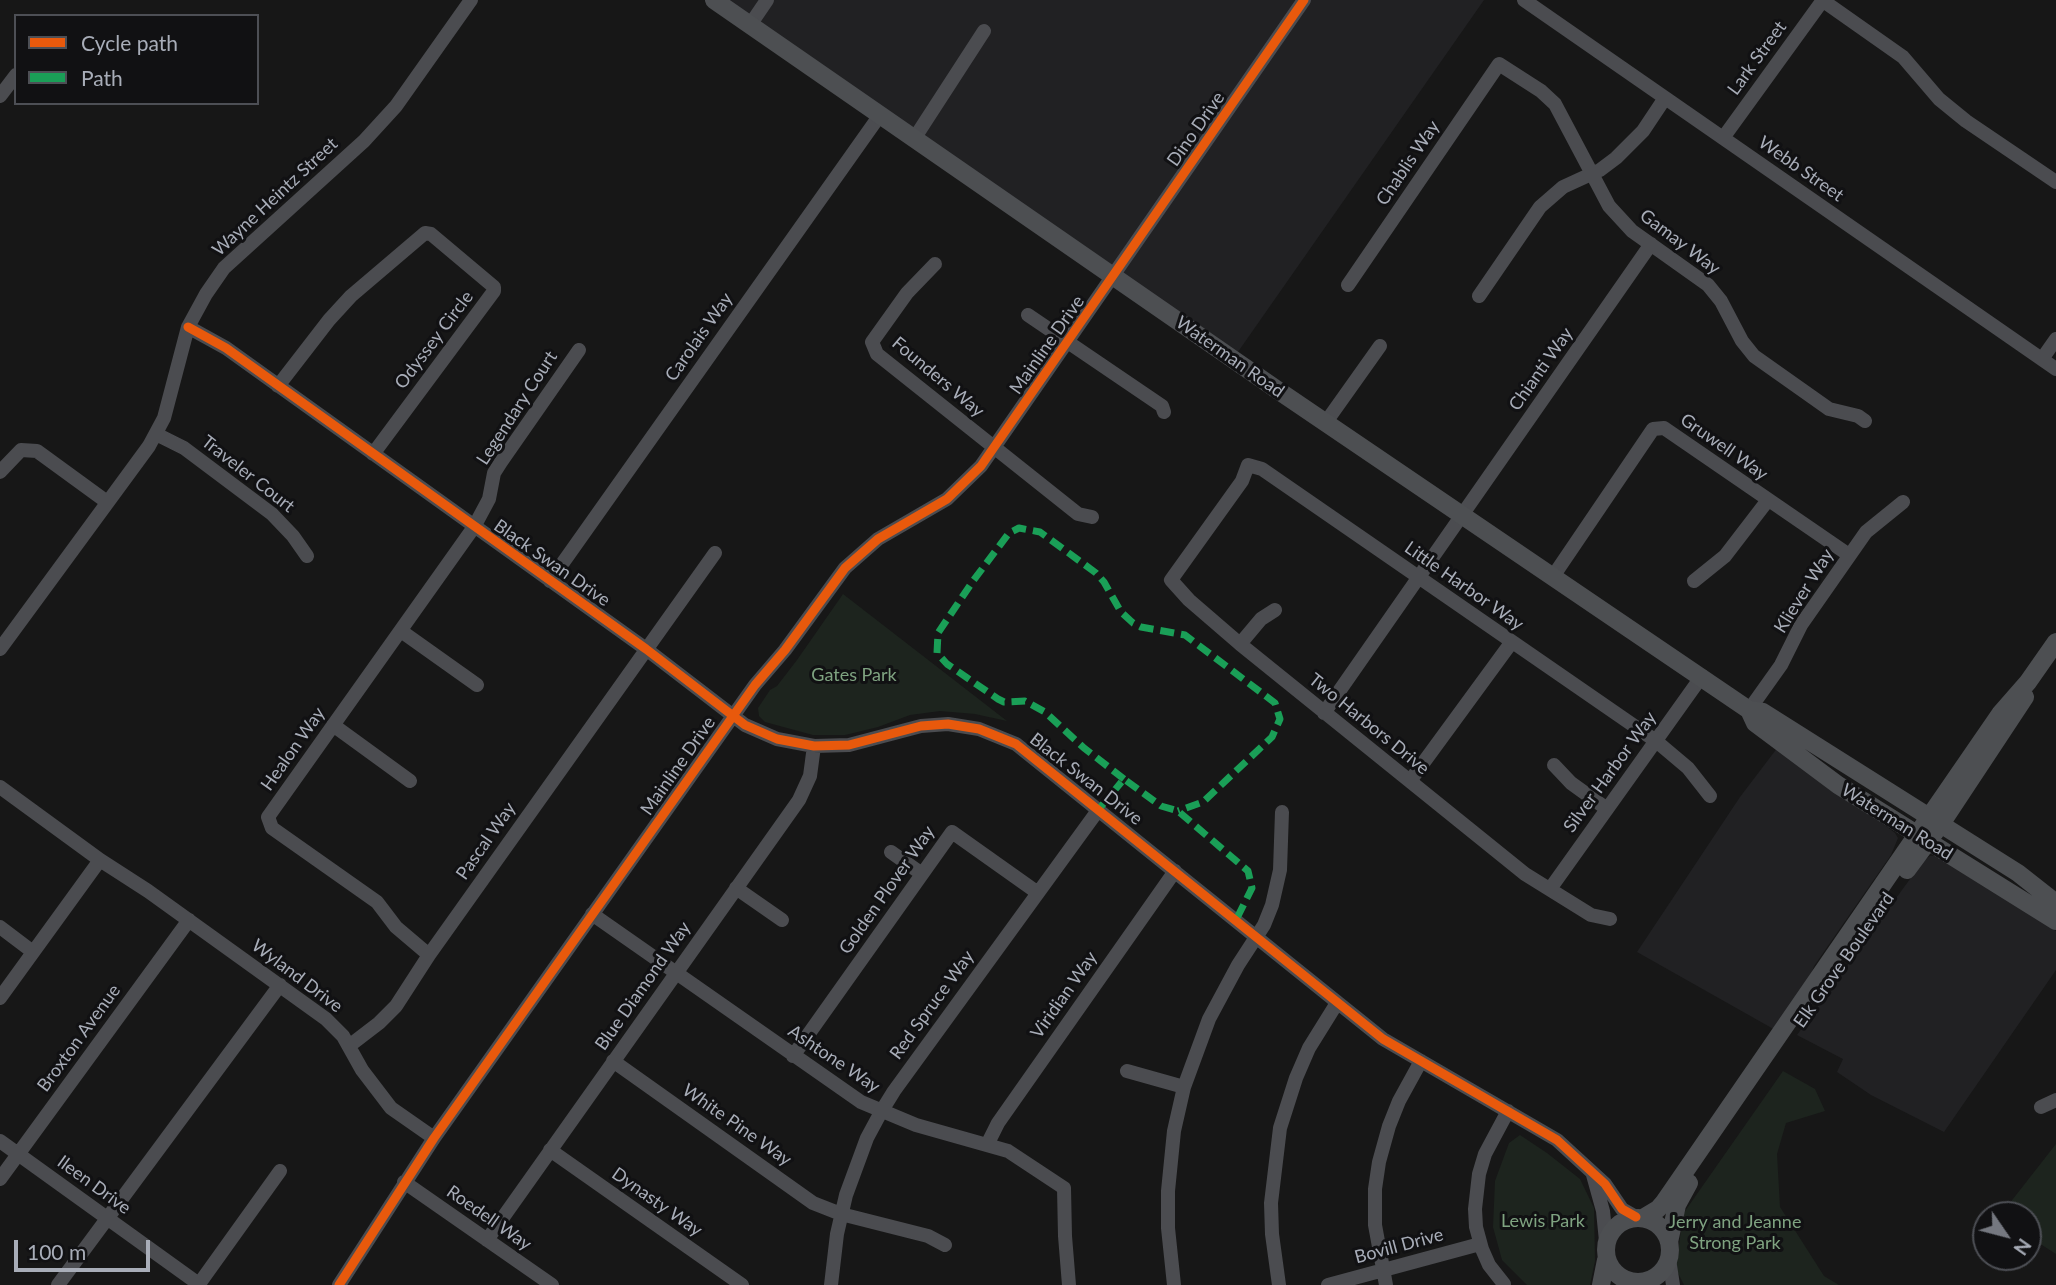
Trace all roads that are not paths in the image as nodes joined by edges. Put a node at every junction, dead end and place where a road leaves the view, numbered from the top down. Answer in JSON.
{"nodes":[{"id":1,"x":471,"y":0,"type":"edge"},
{"id":2,"x":714,"y":0,"type":"edge"},
{"id":3,"x":767,"y":0,"type":"edge"},
{"id":4,"x":1304,"y":0,"type":"edge"},
{"id":5,"x":1524,"y":0,"type":"edge"},
{"id":6,"x":1823,"y":0,"type":"edge"},
{"id":7,"x":750,"y":24,"type":"junction"},
{"id":8,"x":984,"y":31,"type":"dead end"},
{"id":9,"x":1499,"y":64,"type":"joint"},
{"id":10,"x":14,"y":78,"type":"edge"},
{"id":11,"x":0,"y":96,"type":"edge"},
{"id":12,"x":1665,"y":98,"type":"junction"},
{"id":13,"x":880,"y":115,"type":"junction"},
{"id":14,"x":1723,"y":138,"type":"junction"},
{"id":15,"x":914,"y":139,"type":"junction"},
{"id":16,"x":1591,"y":174,"type":"junction"},
{"id":17,"x":2056,"y":182,"type":"edge"},
{"id":18,"x":1651,"y":244,"type":"junction"},
{"id":19,"x":935,"y":264,"type":"dead end"},
{"id":20,"x":1114,"y":276,"type":"junction"},
{"id":21,"x":1348,"y":285,"type":"dead end"},
{"id":22,"x":1479,"y":296,"type":"dead end"},
{"id":23,"x":1028,"y":315,"type":"dead end"},
{"id":24,"x":188,"y":327,"type":"junction"},
{"id":25,"x":2056,"y":339,"type":"edge"},
{"id":26,"x":1068,"y":341,"type":"junction"},
{"id":27,"x":1380,"y":346,"type":"dead end"},
{"id":28,"x":579,"y":350,"type":"dead end"},
{"id":29,"x":2042,"y":359,"type":"junction"},
{"id":30,"x":2056,"y":369,"type":"edge"},
{"id":31,"x":278,"y":386,"type":"junction"},
{"id":32,"x":1164,"y":412,"type":"dead end"},
{"id":33,"x":1865,"y":421,"type":"dead end"},
{"id":34,"x":1326,"y":422,"type":"junction"},
{"id":35,"x":156,"y":434,"type":"junction"},
{"id":36,"x":995,"y":448,"type":"junction"},
{"id":37,"x":373,"y":454,"type":"junction"},
{"id":38,"x":0,"y":472,"type":"edge"},
{"id":39,"x":1768,"y":500,"type":"junction"},
{"id":40,"x":107,"y":502,"type":"junction"},
{"id":41,"x":1903,"y":502,"type":"dead end"},
{"id":42,"x":1464,"y":515,"type":"junction"},
{"id":43,"x":1092,"y":517,"type":"dead end"},
{"id":44,"x":474,"y":527,"type":"junction"},
{"id":45,"x":715,"y":553,"type":"dead end"},
{"id":46,"x":1849,"y":555,"type":"junction"},
{"id":47,"x":307,"y":556,"type":"dead end"},
{"id":48,"x":1554,"y":575,"type":"junction"},
{"id":49,"x":1420,"y":577,"type":"junction"},
{"id":50,"x":1171,"y":580,"type":"joint"},
{"id":51,"x":550,"y":581,"type":"junction"},
{"id":52,"x":1694,"y":581,"type":"dead end"},
{"id":53,"x":1275,"y":610,"type":"dead end"},
{"id":54,"x":401,"y":631,"type":"junction"},
{"id":55,"x":2056,"y":642,"type":"edge"},
{"id":56,"x":1511,"y":643,"type":"junction"},
{"id":57,"x":1240,"y":644,"type":"junction"},
{"id":58,"x":0,"y":649,"type":"edge"},
{"id":59,"x":646,"y":649,"type":"junction"},
{"id":60,"x":1702,"y":676,"type":"junction"},
{"id":61,"x":477,"y":685,"type":"dead end"},
{"id":62,"x":1749,"y":710,"type":"junction"},
{"id":63,"x":1324,"y":713,"type":"junction"},
{"id":64,"x":732,"y":717,"type":"junction"},
{"id":65,"x":333,"y":725,"type":"junction"},
{"id":66,"x":1656,"y":741,"type":"junction"},
{"id":67,"x":814,"y":746,"type":"junction"},
{"id":68,"x":1554,"y":765,"type":"dead end"},
{"id":69,"x":410,"y":781,"type":"dead end"},
{"id":70,"x":1410,"y":781,"type":"junction"},
{"id":71,"x":0,"y":787,"type":"edge"},
{"id":72,"x":1710,"y":796,"type":"dead end"},
{"id":73,"x":1099,"y":809,"type":"junction"},
{"id":74,"x":1607,"y":809,"type":"junction"},
{"id":75,"x":1282,"y":812,"type":"dead end"},
{"id":76,"x":1935,"y":821,"type":"junction"},
{"id":77,"x":1923,"y":838,"type":"junction"},
{"id":78,"x":891,"y":852,"type":"dead end"},
{"id":79,"x":100,"y":860,"type":"junction"},
{"id":80,"x":1175,"y":872,"type":"junction"},
{"id":81,"x":1979,"y":873,"type":"junction"},
{"id":82,"x":922,"y":874,"type":"junction"},
{"id":83,"x":736,"y":888,"type":"junction"},
{"id":84,"x":1550,"y":889,"type":"junction"},
{"id":85,"x":1038,"y":892,"type":"junction"},
{"id":86,"x":2056,"y":903,"type":"edge"},
{"id":87,"x":2056,"y":912,"type":"edge"},
{"id":88,"x":592,"y":914,"type":"junction"},
{"id":89,"x":1610,"y":919,"type":"dead end"},
{"id":90,"x":189,"y":920,"type":"junction"},
{"id":91,"x":782,"y":920,"type":"dead end"},
{"id":92,"x":2056,"y":921,"type":"edge"},
{"id":93,"x":0,"y":927,"type":"edge"},
{"id":94,"x":1256,"y":937,"type":"junction"},
{"id":95,"x":33,"y":952,"type":"junction"},
{"id":96,"x":429,"y":956,"type":"junction"},
{"id":97,"x":676,"y":973,"type":"junction"},
{"id":98,"x":280,"y":985,"type":"junction"},
{"id":99,"x":0,"y":998,"type":"edge"},
{"id":100,"x":1337,"y":1003,"type":"junction"},
{"id":101,"x":349,"y":1046,"type":"junction"},
{"id":102,"x":793,"y":1056,"type":"junction"},
{"id":103,"x":613,"y":1061,"type":"junction"},
{"id":104,"x":1421,"y":1061,"type":"junction"},
{"id":105,"x":1127,"y":1071,"type":"dead end"},
{"id":106,"x":1184,"y":1087,"type":"junction"},
{"id":107,"x":2056,"y":1100,"type":"edge"},
{"id":108,"x":2041,"y":1107,"type":"dead end"},
{"id":109,"x":1508,"y":1111,"type":"junction"},
{"id":110,"x":881,"y":1112,"type":"junction"},
{"id":111,"x":434,"y":1138,"type":"junction"},
{"id":112,"x":0,"y":1141,"type":"edge"},
{"id":113,"x":988,"y":1143,"type":"junction"},
{"id":114,"x":550,"y":1150,"type":"junction"},
{"id":115,"x":18,"y":1154,"type":"junction"},
{"id":116,"x":280,"y":1171,"type":"dead end"},
{"id":117,"x":1593,"y":1175,"type":"junction"},
{"id":118,"x":0,"y":1179,"type":"edge"},
{"id":119,"x":404,"y":1182,"type":"junction"},
{"id":120,"x":841,"y":1214,"type":"junction"},
{"id":121,"x":1640,"y":1217,"type":"junction"},
{"id":122,"x":107,"y":1218,"type":"junction"},
{"id":123,"x":487,"y":1240,"type":"junction"},
{"id":124,"x":1605,"y":1241,"type":"junction"},
{"id":125,"x":1480,"y":1244,"type":"junction"},
{"id":126,"x":946,"y":1245,"type":"dead end"},
{"id":127,"x":1669,"y":1251,"type":"junction"},
{"id":128,"x":1606,"y":1260,"type":"junction"},
{"id":129,"x":1384,"y":1278,"type":"edge"},
{"id":130,"x":199,"y":1284,"type":"edge"},
{"id":131,"x":1504,"y":1284,"type":"edge"},
{"id":132,"x":1637,"y":1284,"type":"edge"},
{"id":133,"x":58,"y":1285,"type":"edge"},
{"id":134,"x":339,"y":1285,"type":"edge"},
{"id":135,"x":552,"y":1285,"type":"edge"},
{"id":136,"x":741,"y":1285,"type":"edge"},
{"id":137,"x":831,"y":1285,"type":"edge"},
{"id":138,"x":1069,"y":1285,"type":"edge"},
{"id":139,"x":1174,"y":1285,"type":"edge"},
{"id":140,"x":1279,"y":1285,"type":"edge"},
{"id":141,"x":1328,"y":1285,"type":"edge"},
{"id":142,"x":1601,"y":1285,"type":"edge"},
{"id":143,"x":1673,"y":1285,"type":"edge"}],
"edges":[{"from":1,"to":24,"type":"street","name":"Wayne Heintz Street"},
{"from":2,"to":7,"type":"main road","name":"Waterman Road"},
{"from":3,"to":7,"type":"street"},
{"from":4,"to":20,"type":"street","name":"Dino Drive"},
{"from":5,"to":12,"type":"street","name":"Webb Street"},
{"from":6,"to":14,"type":"street","name":"Lark Street"},
{"from":6,"to":17,"type":"street"},
{"from":7,"to":13,"type":"main road","name":"Waterman Road"},
{"from":8,"to":15,"type":"street"},
{"from":9,"to":16,"type":"street","name":"Gamay Way"},
{"from":9,"to":21,"type":"street","name":"Chablis Way"},
{"from":10,"to":11,"type":"street"},
{"from":12,"to":14,"type":"street","name":"Webb Street"},
{"from":12,"to":16,"type":"street"},
{"from":13,"to":15,"type":"main road","name":"Waterman Road"},
{"from":13,"to":51,"type":"street","name":"Carolais Way"},
{"from":14,"to":29,"type":"street","name":"Webb Street"},
{"from":15,"to":20,"type":"main road","name":"Waterman Road"},
{"from":16,"to":18,"type":"street","name":"Gamay Way"},
{"from":16,"to":22,"type":"street"},
{"from":18,"to":33,"type":"street","name":"Gamay Way"},
{"from":18,"to":42,"type":"street","name":"Chianti Way"},
{"from":19,"to":36,"type":"street","name":"Founders Way"},
{"from":20,"to":26,"type":"street","name":"Mainline Drive"},
{"from":20,"to":34,"type":"main road","name":"Waterman Road"},
{"from":23,"to":26,"type":"street"},
{"from":24,"to":31,"type":"street","name":"Black Swan Drive"},
{"from":24,"to":35,"type":"street","name":"Wayne Heintz Street"},
{"from":25,"to":29,"type":"street"},
{"from":26,"to":32,"type":"street"},
{"from":26,"to":36,"type":"street","name":"Mainline Drive"},
{"from":27,"to":34,"type":"street"},
{"from":28,"to":44,"type":"street","name":"Legendary Court"},
{"from":29,"to":30,"type":"street","name":"Webb Street"},
{"from":31,"to":37,"type":"street","name":"Black Swan Drive"},
{"from":31,"to":37,"type":"street","name":"Odyssey Circle"},
{"from":34,"to":42,"type":"main road","name":"Waterman Road"},
{"from":35,"to":40,"type":"street","name":"Wayne Heintz Street"},
{"from":35,"to":47,"type":"street","name":"Traveler Court"},
{"from":36,"to":43,"type":"street"},
{"from":36,"to":64,"type":"street","name":"Mainline Drive"},
{"from":37,"to":44,"type":"street","name":"Black Swan Drive"},
{"from":38,"to":40,"type":"street"},
{"from":39,"to":46,"type":"street","name":"Gruwell Way"},
{"from":39,"to":48,"type":"street","name":"Gruwell Way"},
{"from":39,"to":52,"type":"street"},
{"from":40,"to":58,"type":"street","name":"Wayne Heintz Street"},
{"from":41,"to":46,"type":"street","name":"Kliever Way"},
{"from":42,"to":48,"type":"main road","name":"Waterman Road"},
{"from":42,"to":49,"type":"street","name":"Chianti Way"},
{"from":44,"to":51,"type":"street","name":"Black Swan Drive"},
{"from":44,"to":54,"type":"street","name":"Healon Way"},
{"from":45,"to":59,"type":"street","name":"Pascal Way"},
{"from":46,"to":62,"type":"street","name":"Kliever Way"},
{"from":48,"to":60,"type":"main road","name":"Waterman Road"},
{"from":49,"to":50,"type":"street","name":"Little Harbor Way"},
{"from":49,"to":56,"type":"street","name":"Little Harbor Way"},
{"from":49,"to":63,"type":"street","name":"Chianti Way"},
{"from":50,"to":57,"type":"street","name":"Two Harbors Drive"},
{"from":51,"to":59,"type":"street","name":"Black Swan Drive"},
{"from":53,"to":57,"type":"street"},
{"from":54,"to":61,"type":"street"},
{"from":54,"to":65,"type":"street","name":"Healon Way"},
{"from":55,"to":76,"type":"main road","name":"Elk Grove Boulevard"},
{"from":56,"to":66,"type":"street","name":"Little Harbor Way"},
{"from":56,"to":70,"type":"street"},
{"from":57,"to":63,"type":"street","name":"Two Harbors Drive"},
{"from":59,"to":64,"type":"street","name":"Black Swan Drive"},
{"from":59,"to":96,"type":"street","name":"Pascal Way"},
{"from":60,"to":62,"type":"main road","name":"Waterman Road"},
{"from":60,"to":66,"type":"street","name":"Silver Harbor Way"},
{"from":62,"to":76,"type":"main road","name":"Waterman Road"},
{"from":62,"to":77,"type":"main road","name":"Waterman Road"},
{"from":63,"to":70,"type":"street","name":"Two Harbors Drive"},
{"from":64,"to":67,"type":"street","name":"Black Swan Drive"},
{"from":64,"to":88,"type":"street","name":"Mainline Drive"},
{"from":65,"to":69,"type":"street"},
{"from":65,"to":96,"type":"street","name":"Healon Way"},
{"from":66,"to":72,"type":"street","name":"Little Harbor Way"},
{"from":66,"to":74,"type":"street","name":"Silver Harbor Way"},
{"from":67,"to":73,"type":"street","name":"Black Swan Drive"},
{"from":67,"to":83,"type":"street","name":"Blue Diamond Way"},
{"from":68,"to":74,"type":"street"},
{"from":70,"to":84,"type":"street","name":"Two Harbors Drive"},
{"from":71,"to":79,"type":"street"},
{"from":73,"to":80,"type":"street","name":"Black Swan Drive"},
{"from":73,"to":85,"type":"street","name":"Red Spruce Way"},
{"from":74,"to":84,"type":"street","name":"Silver Harbor Way"},
{"from":75,"to":94,"type":"street"},
{"from":76,"to":77,"type":"main road","name":"Elk Grove Boulevard"},
{"from":76,"to":86,"type":"main road","name":"Waterman Road"},
{"from":77,"to":81,"type":"main road","name":"Waterman Road"},
{"from":77,"to":121,"type":"main road","name":"Elk Grove Boulevard"},
{"from":77,"to":127,"type":"main road","name":"Elk Grove Boulevard"},
{"from":78,"to":82,"type":"street"},
{"from":79,"to":90,"type":"street","name":"Wyland Drive"},
{"from":79,"to":95,"type":"street"},
{"from":80,"to":94,"type":"street","name":"Black Swan Drive"},
{"from":80,"to":113,"type":"street","name":"Viridian Way"},
{"from":81,"to":87,"type":"main road"},
{"from":81,"to":92,"type":"main road","name":"Waterman Road"},
{"from":82,"to":85,"type":"street","name":"Golden Plover Way"},
{"from":82,"to":102,"type":"street","name":"Golden Plover Way"},
{"from":83,"to":91,"type":"street"},
{"from":83,"to":97,"type":"street","name":"Blue Diamond Way"},
{"from":84,"to":89,"type":"street","name":"Two Harbors Drive"},
{"from":85,"to":110,"type":"street","name":"Red Spruce Way"},
{"from":88,"to":97,"type":"street","name":"Ashtone Way"},
{"from":88,"to":111,"type":"street","name":"Mainline Drive"},
{"from":90,"to":98,"type":"street","name":"Wyland Drive"},
{"from":90,"to":115,"type":"street","name":"Broxton Avenue"},
{"from":93,"to":95,"type":"street"},
{"from":94,"to":100,"type":"street","name":"Black Swan Drive"},
{"from":94,"to":106,"type":"street"},
{"from":95,"to":99,"type":"street"},
{"from":96,"to":101,"type":"street","name":"Pascal Way"},
{"from":97,"to":102,"type":"street","name":"Ashtone Way"},
{"from":97,"to":103,"type":"street","name":"Blue Diamond Way"},
{"from":98,"to":101,"type":"street","name":"Wyland Drive"},
{"from":98,"to":122,"type":"street"},
{"from":100,"to":104,"type":"street","name":"Black Swan Drive"},
{"from":100,"to":140,"type":"street"},
{"from":101,"to":111,"type":"street","name":"Wyland Drive"},
{"from":102,"to":110,"type":"street","name":"Ashtone Way"},
{"from":103,"to":114,"type":"street","name":"Blue Diamond Way"},
{"from":103,"to":120,"type":"street","name":"White Pine Way"},
{"from":104,"to":109,"type":"street","name":"Black Swan Drive"},
{"from":104,"to":129,"type":"street"},
{"from":105,"to":106,"type":"street"},
{"from":106,"to":139,"type":"street"},
{"from":107,"to":108,"type":"street"},
{"from":109,"to":117,"type":"street","name":"Black Swan Drive"},
{"from":109,"to":125,"type":"street"},
{"from":110,"to":113,"type":"street","name":"Ashtone Way"},
{"from":110,"to":120,"type":"street","name":"Red Spruce Way"},
{"from":111,"to":119,"type":"street","name":"Mainline Drive"},
{"from":112,"to":115,"type":"street","name":"Ileen Drive"},
{"from":113,"to":138,"type":"street","name":"Ashtone Way"},
{"from":114,"to":123,"type":"street","name":"Blue Diamond Way"},
{"from":114,"to":136,"type":"street","name":"Dynasty Way"},
{"from":115,"to":118,"type":"street","name":"Broxton Avenue"},
{"from":115,"to":122,"type":"street","name":"Ileen Drive"},
{"from":116,"to":130,"type":"street"},
{"from":117,"to":121,"type":"street","name":"Black Swan Drive"},
{"from":117,"to":124,"type":"street","name":"Black Swan Drive"},
{"from":119,"to":123,"type":"street","name":"Roedell Way"},
{"from":119,"to":134,"type":"street","name":"Mainline Drive"},
{"from":120,"to":126,"type":"street","name":"White Pine Way"},
{"from":120,"to":137,"type":"street","name":"Red Spruce Way"},
{"from":121,"to":124,"type":"main road"},
{"from":121,"to":127,"type":"main road"},
{"from":122,"to":130,"type":"street","name":"Ileen Drive"},
{"from":122,"to":133,"type":"street"},
{"from":123,"to":135,"type":"street","name":"Roedell Way"},
{"from":124,"to":128,"type":"main road"},
{"from":125,"to":129,"type":"street","name":"Bovill Drive"},
{"from":125,"to":131,"type":"street"},
{"from":127,"to":132,"type":"main road"},
{"from":127,"to":143,"type":"street"},
{"from":128,"to":132,"type":"main road"},
{"from":128,"to":142,"type":"main road"},
{"from":129,"to":141,"type":"street","name":"Bovill Drive"}]}
